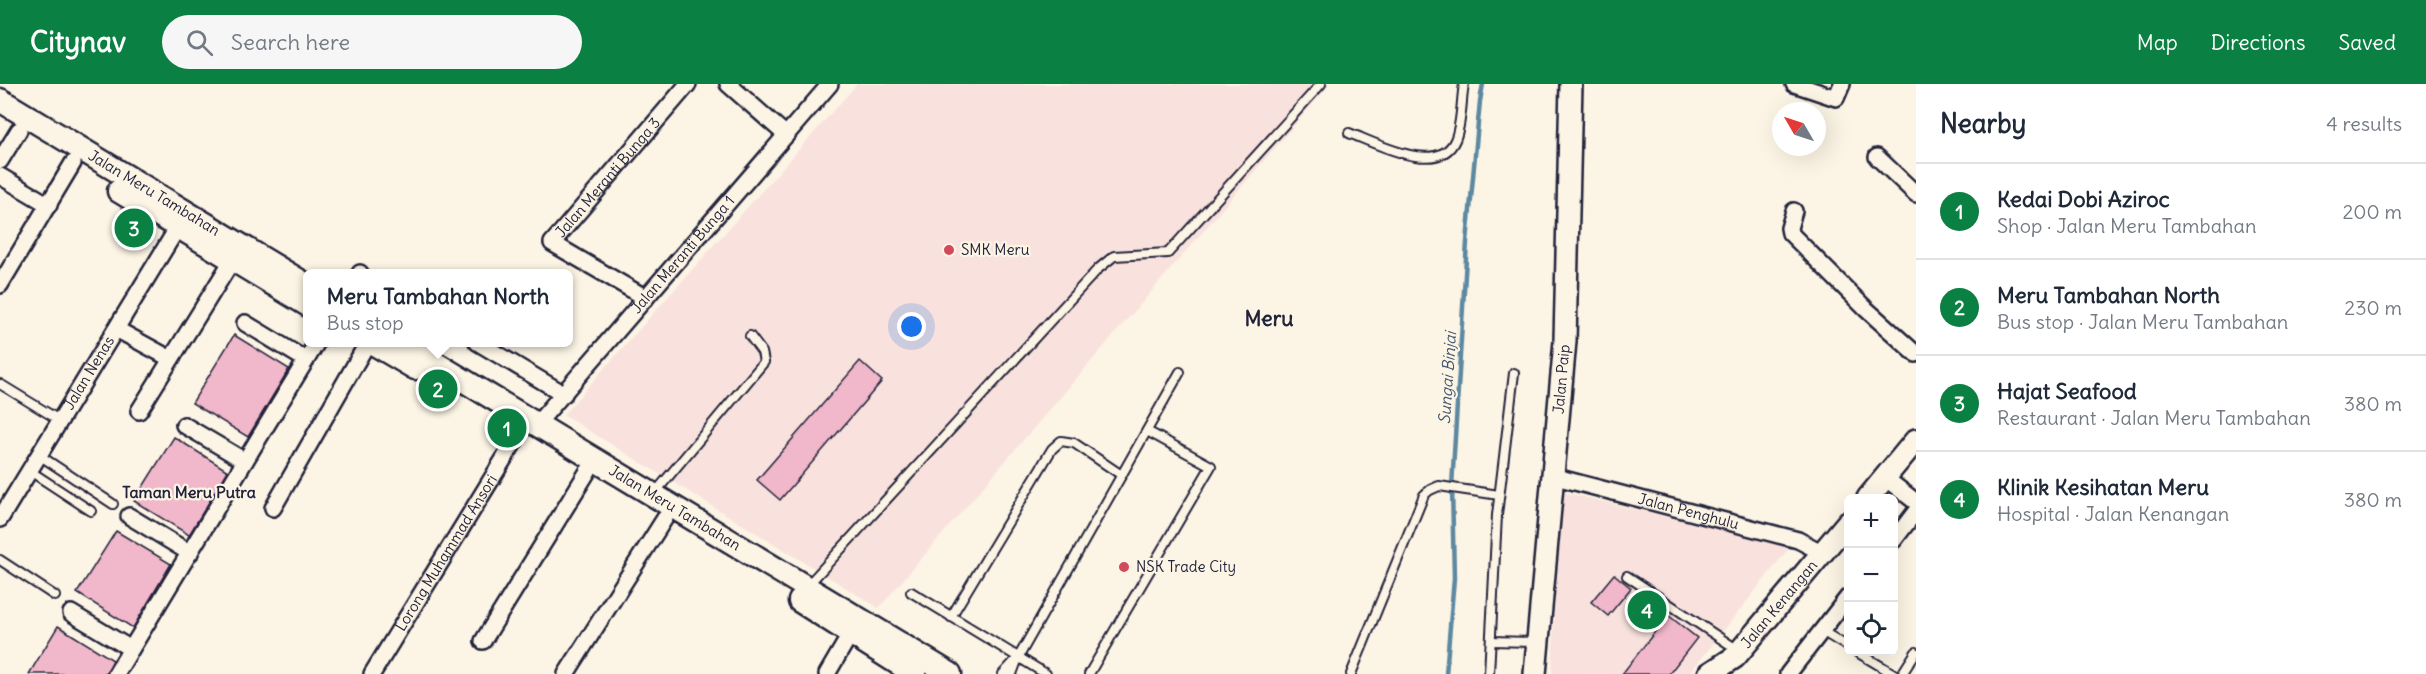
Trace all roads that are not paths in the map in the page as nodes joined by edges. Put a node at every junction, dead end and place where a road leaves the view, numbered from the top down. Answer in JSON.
{"nodes":[{"id":1,"x":688,"y":84,"type":"edge"},
{"id":2,"x":728,"y":84,"type":"edge"},
{"id":3,"x":830,"y":84,"type":"edge"},
{"id":4,"x":1321,"y":84,"type":"edge"},
{"id":5,"x":1464,"y":84,"type":"edge"},
{"id":6,"x":1570,"y":84,"type":"edge"},
{"id":7,"x":1794,"y":84,"type":"edge"},
{"id":8,"x":1842,"y":84,"type":"edge"},
{"id":9,"x":0,"y":100,"type":"edge"},
{"id":10,"x":9,"y":124,"type":"edge"},
{"id":11,"x":1349,"y":134,"type":"dead end"},
{"id":12,"x":786,"y":135,"type":"junction"},
{"id":13,"x":1877,"y":157,"type":"dead end"},
{"id":14,"x":0,"y":161,"type":"edge"},
{"id":15,"x":73,"y":163,"type":"junction"},
{"id":16,"x":0,"y":177,"type":"edge"},
{"id":17,"x":1916,"y":194,"type":"edge"},
{"id":18,"x":48,"y":205,"type":"junction"},
{"id":19,"x":1794,"y":211,"type":"dead end"},
{"id":20,"x":178,"y":227,"type":"junction"},
{"id":21,"x":232,"y":260,"type":"junction"},
{"id":22,"x":303,"y":283,"type":"edge"},
{"id":23,"x":0,"y":285,"type":"edge"},
{"id":24,"x":646,"y":298,"type":"junction"},
{"id":25,"x":303,"y":302,"type":"edge"},
{"id":26,"x":245,"y":323,"type":"dead end"},
{"id":27,"x":116,"y":329,"type":"junction"},
{"id":28,"x":750,"y":336,"type":"dead end"},
{"id":29,"x":314,"y":347,"type":"edge"},
{"id":30,"x":366,"y":347,"type":"edge"},
{"id":31,"x":378,"y":347,"type":"edge"},
{"id":32,"x":408,"y":347,"type":"edge"},
{"id":33,"x":485,"y":347,"type":"edge"},
{"id":34,"x":1916,"y":354,"type":"edge"},
{"id":35,"x":171,"y":359,"type":"junction"},
{"id":36,"x":306,"y":360,"type":"junction"},
{"id":37,"x":1180,"y":372,"type":"dead end"},
{"id":38,"x":1515,"y":373,"type":"dead end"},
{"id":39,"x":0,"y":384,"type":"edge"},
{"id":40,"x":564,"y":394,"type":"junction"},
{"id":41,"x":139,"y":411,"type":"dead end"},
{"id":42,"x":59,"y":420,"type":"junction"},
{"id":43,"x":184,"y":425,"type":"dead end"},
{"id":44,"x":529,"y":428,"type":"junction"},
{"id":45,"x":1147,"y":431,"type":"junction"},
{"id":46,"x":1916,"y":440,"type":"edge"},
{"id":47,"x":39,"y":455,"type":"junction"},
{"id":48,"x":245,"y":461,"type":"junction"},
{"id":49,"x":30,"y":471,"type":"junction"},
{"id":50,"x":588,"y":471,"type":"junction"},
{"id":51,"x":1120,"y":474,"type":"junction"},
{"id":52,"x":1552,"y":476,"type":"junction"},
{"id":53,"x":1885,"y":478,"type":"junction"},
{"id":54,"x":1871,"y":494,"type":"edge"},
{"id":55,"x":653,"y":495,"type":"junction"},
{"id":56,"x":1499,"y":495,"type":"junction"},
{"id":57,"x":1916,"y":502,"type":"edge"},
{"id":58,"x":113,"y":504,"type":"dead end"},
{"id":59,"x":273,"y":508,"type":"dead end"},
{"id":60,"x":91,"y":511,"type":"dead end"},
{"id":61,"x":1916,"y":511,"type":"edge"},
{"id":62,"x":129,"y":516,"type":"dead end"},
{"id":63,"x":665,"y":518,"type":"junction"},
{"id":64,"x":0,"y":519,"type":"edge"},
{"id":65,"x":1844,"y":527,"type":"edge"},
{"id":66,"x":1898,"y":534,"type":"edge"},
{"id":67,"x":190,"y":553,"type":"junction"},
{"id":68,"x":1823,"y":553,"type":"junction"},
{"id":69,"x":0,"y":560,"type":"edge"},
{"id":70,"x":1627,"y":576,"type":"dead end"},
{"id":71,"x":806,"y":587,"type":"junction"},
{"id":72,"x":911,"y":592,"type":"dead end"},
{"id":73,"x":55,"y":596,"type":"dead end"},
{"id":74,"x":1844,"y":602,"type":"edge"},
{"id":75,"x":71,"y":613,"type":"dead end"},
{"id":76,"x":951,"y":617,"type":"junction"},
{"id":77,"x":1822,"y":631,"type":"junction"},
{"id":78,"x":851,"y":633,"type":"junction"},
{"id":79,"x":483,"y":640,"type":"dead end"},
{"id":80,"x":1491,"y":641,"type":"junction"},
{"id":81,"x":1538,"y":642,"type":"junction"},
{"id":82,"x":1844,"y":644,"type":"edge"},
{"id":83,"x":131,"y":649,"type":"junction"},
{"id":84,"x":1916,"y":652,"type":"edge"},
{"id":85,"x":1865,"y":656,"type":"edge"},
{"id":86,"x":1018,"y":658,"type":"junction"},
{"id":87,"x":1735,"y":661,"type":"edge"},
{"id":88,"x":116,"y":674,"type":"edge"},
{"id":89,"x":372,"y":674,"type":"edge"},
{"id":90,"x":566,"y":674,"type":"edge"},
{"id":91,"x":826,"y":674,"type":"edge"},
{"id":92,"x":915,"y":674,"type":"edge"},
{"id":93,"x":950,"y":674,"type":"edge"},
{"id":94,"x":1003,"y":674,"type":"edge"},
{"id":95,"x":1012,"y":674,"type":"edge"},
{"id":96,"x":1046,"y":674,"type":"edge"},
{"id":97,"x":1089,"y":674,"type":"edge"},
{"id":98,"x":1351,"y":674,"type":"edge"},
{"id":99,"x":1490,"y":674,"type":"edge"},
{"id":100,"x":1535,"y":674,"type":"edge"},
{"id":101,"x":1709,"y":674,"type":"edge"},
{"id":102,"x":1788,"y":674,"type":"edge"},
{"id":103,"x":1894,"y":674,"type":"edge"},
{"id":104,"x":1902,"y":674,"type":"edge"}],
"edges":[{"from":1,"to":24,"type":"street","name":"Jalan Meranti Bunga 3"},
{"from":2,"to":12,"type":"street"},
{"from":3,"to":12,"type":"street","name":"Jalan Meranti Bunga 1"},
{"from":4,"to":71,"type":"lane"},
{"from":5,"to":11,"type":"lane"},
{"from":6,"to":52,"type":"street","name":"Jalan Paip"},
{"from":7,"to":8,"type":"street"},
{"from":9,"to":22,"type":"main road","name":"Jalan Meru Tambahan"},
{"from":10,"to":14,"type":"street"},
{"from":10,"to":15,"type":"main road","name":"Jalan Meru Tambahan"},
{"from":12,"to":24,"type":"street","name":"Jalan Meranti Bunga 1"},
{"from":13,"to":17,"type":"street"},
{"from":15,"to":18,"type":"street"},
{"from":15,"to":20,"type":"main road","name":"Jalan Meru Tambahan"},
{"from":16,"to":18,"type":"street"},
{"from":18,"to":23,"type":"street"},
{"from":19,"to":34,"type":"street"},
{"from":20,"to":21,"type":"main road","name":"Jalan Meru Tambahan"},
{"from":20,"to":27,"type":"street","name":"Jalan Nenas"},
{"from":21,"to":25,"type":"main road","name":"Jalan Meru Tambahan"},
{"from":21,"to":35,"type":"street"},
{"from":24,"to":40,"type":"street","name":"Jalan Meranti Bunga 1"},
{"from":26,"to":36,"type":"street"},
{"from":27,"to":35,"type":"street"},
{"from":27,"to":42,"type":"street","name":"Jalan Nenas"},
{"from":28,"to":55,"type":"lane"},
{"from":29,"to":36,"type":"street"},
{"from":30,"to":59,"type":"street"},
{"from":31,"to":44,"type":"main road","name":"Jalan Meru Tambahan"},
{"from":32,"to":44,"type":"main road","name":"Jalan Meru Tambahan"},
{"from":33,"to":40,"type":"street"},
{"from":35,"to":41,"type":"street"},
{"from":36,"to":48,"type":"street"},
{"from":37,"to":45,"type":"lane"},
{"from":38,"to":56,"type":"lane"},
{"from":39,"to":42,"type":"lane"},
{"from":40,"to":44,"type":"street","name":"Jalan Meranti Bunga 1"},
{"from":42,"to":47,"type":"street","name":"Jalan Nenas"},
{"from":43,"to":48,"type":"street"},
{"from":44,"to":50,"type":"main road","name":"Jalan Meru Tambahan"},
{"from":44,"to":55,"type":"main road","name":"Jalan Meru Tambahan"},
{"from":44,"to":89,"type":"street","name":"Lorong Muhammad Ansori"},
{"from":45,"to":51,"type":"lane"},
{"from":45,"to":97,"type":"lane"},
{"from":46,"to":53,"type":"street"},
{"from":47,"to":49,"type":"street","name":"Jalan Nenas"},
{"from":47,"to":58,"type":"lane"},
{"from":48,"to":67,"type":"street"},
{"from":49,"to":60,"type":"lane"},
{"from":49,"to":64,"type":"street","name":"Jalan Nenas"},
{"from":50,"to":63,"type":"main road","name":"Jalan Meru Tambahan"},
{"from":50,"to":79,"type":"street"},
{"from":51,"to":76,"type":"lane"},
{"from":51,"to":86,"type":"lane"},
{"from":52,"to":68,"type":"street","name":"Jalan Penghulu"},
{"from":52,"to":81,"type":"street","name":"Jalan Paip"},
{"from":53,"to":54,"type":"street"},
{"from":53,"to":57,"type":"street"},
{"from":55,"to":71,"type":"main road","name":"Jalan Meru Tambahan"},
{"from":56,"to":80,"type":"lane"},
{"from":56,"to":98,"type":"lane"},
{"from":61,"to":66,"type":"street"},
{"from":62,"to":67,"type":"street"},
{"from":63,"to":78,"type":"main road","name":"Jalan Meru Tambahan"},
{"from":63,"to":90,"type":"street"},
{"from":65,"to":68,"type":"street","name":"Jalan Kenangan"},
{"from":67,"to":83,"type":"street"},
{"from":68,"to":87,"type":"street","name":"Jalan Kenangan"},
{"from":69,"to":73,"type":"lane"},
{"from":70,"to":87,"type":"lane"},
{"from":71,"to":93,"type":"main road","name":"Jalan Meru Tambahan"},
{"from":72,"to":76,"type":"lane"},
{"from":74,"to":77,"type":"street"},
{"from":75,"to":83,"type":"street"},
{"from":76,"to":86,"type":"lane"},
{"from":77,"to":82,"type":"lane"},
{"from":77,"to":102,"type":"street"},
{"from":78,"to":91,"type":"street"},
{"from":78,"to":92,"type":"main road","name":"Jalan Meru Tambahan"},
{"from":80,"to":81,"type":"lane"},
{"from":80,"to":99,"type":"lane"},
{"from":81,"to":100,"type":"street","name":"Jalan Paip"},
{"from":83,"to":88,"type":"street"},
{"from":84,"to":104,"type":"lane"},
{"from":85,"to":103,"type":"lane"},
{"from":86,"to":94,"type":"lane"},
{"from":86,"to":95,"type":"lane"},
{"from":86,"to":96,"type":"lane"},
{"from":87,"to":101,"type":"street","name":"Jalan Kenangan"}]}
